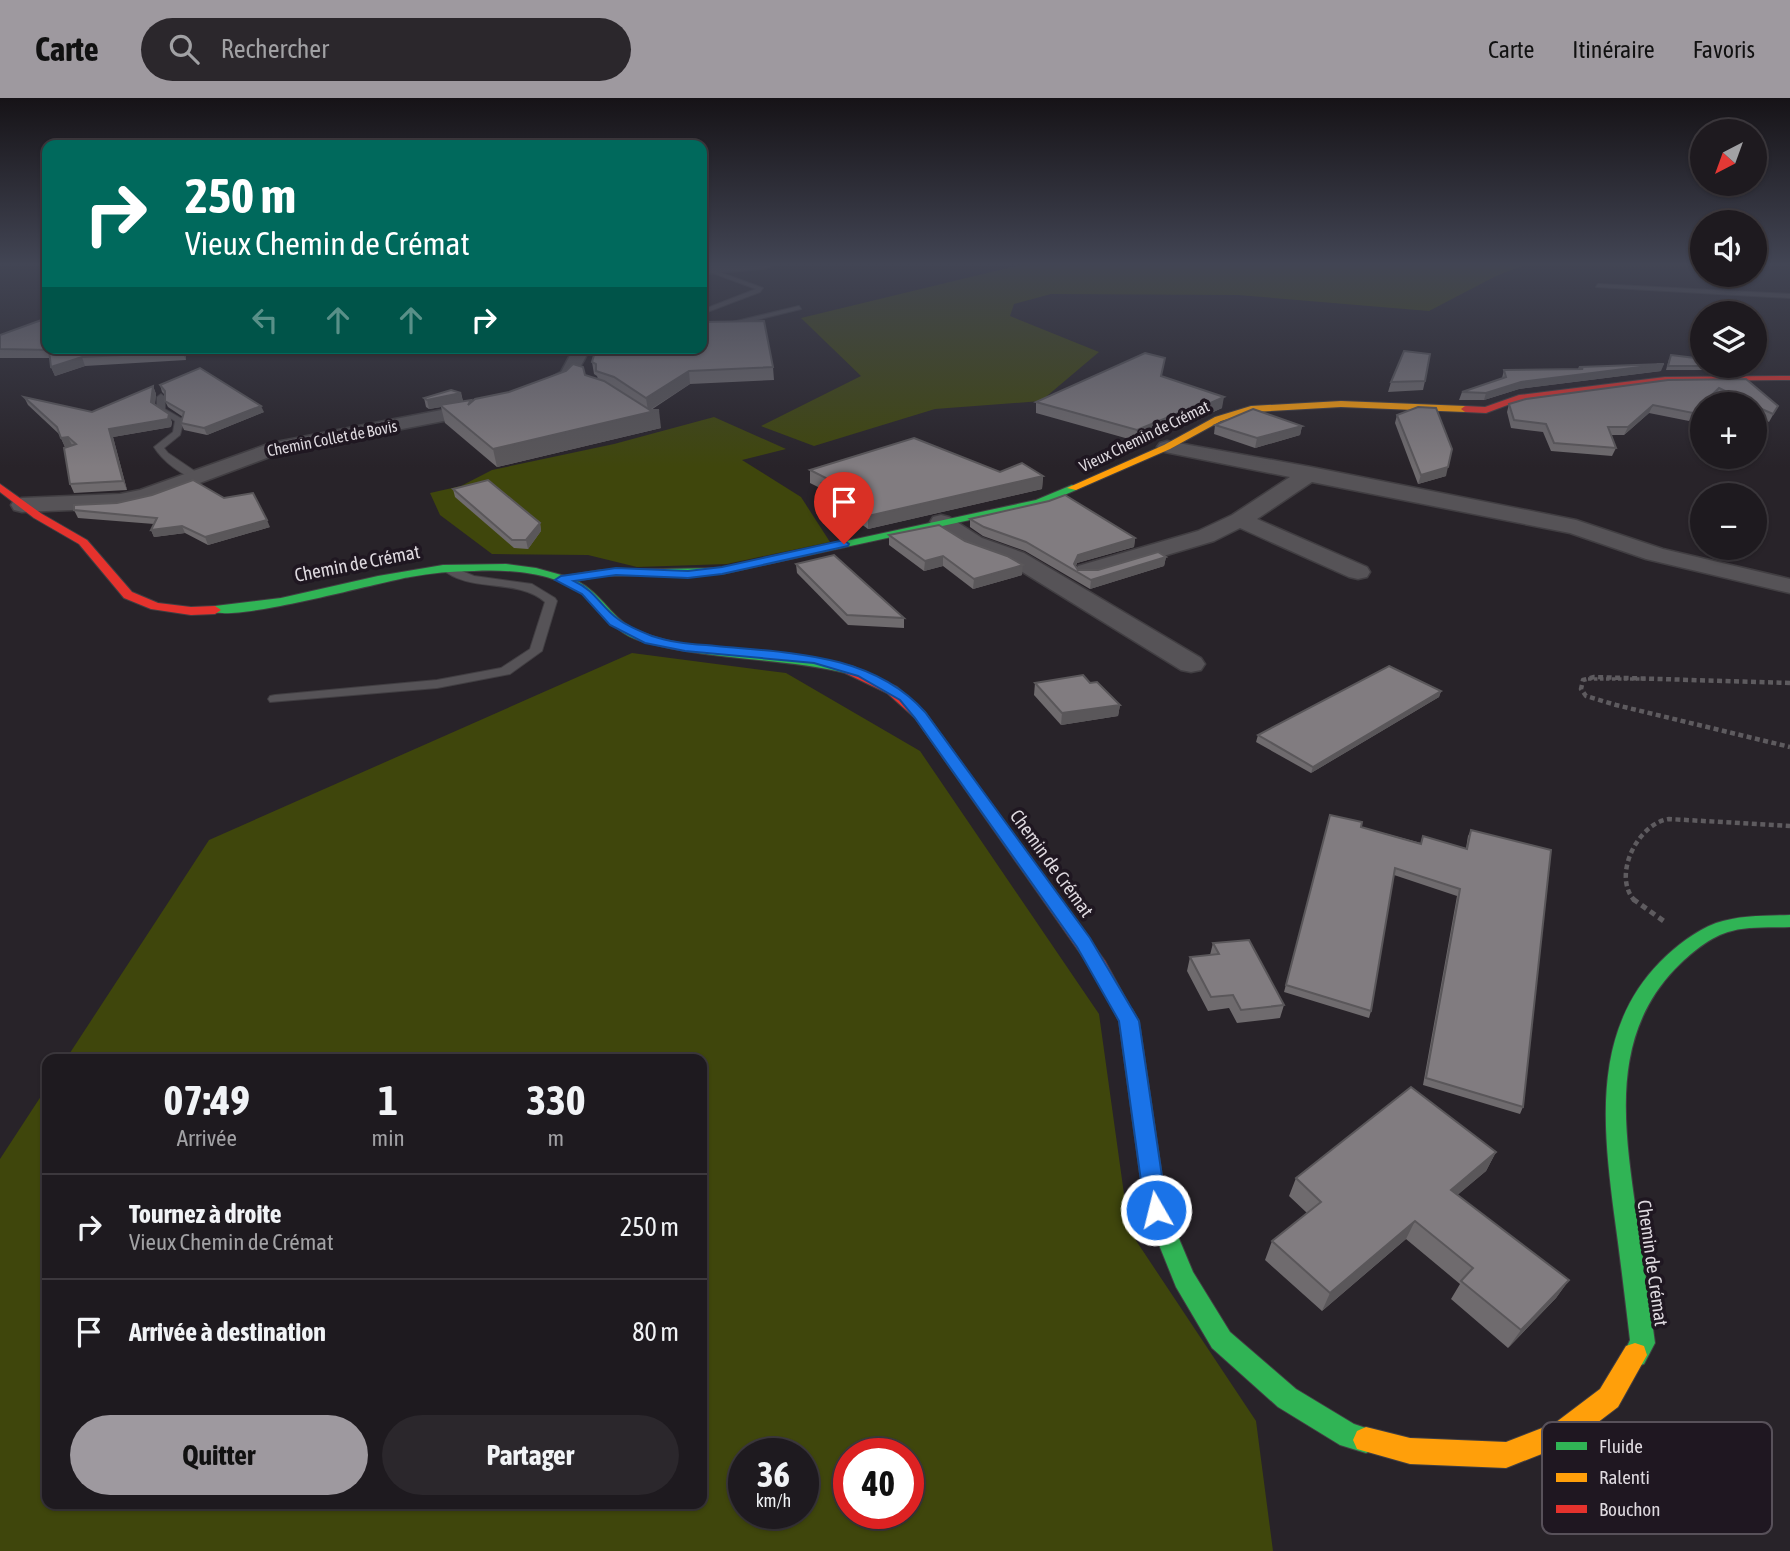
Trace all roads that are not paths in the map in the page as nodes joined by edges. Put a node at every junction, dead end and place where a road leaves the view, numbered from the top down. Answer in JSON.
{"nodes":[{"id":1,"x":581,"y":354,"type":"edge"},
{"id":2,"x":1790,"y":378,"type":"edge"},
{"id":3,"x":161,"y":397,"type":"edge"},
{"id":4,"x":1167,"y":447,"type":"junction"},
{"id":5,"x":1311,"y":473,"type":"junction"},
{"id":6,"x":196,"y":476,"type":"junction"},
{"id":7,"x":0,"y":487,"type":"edge"},
{"id":8,"x":22,"y":505,"type":"junction"},
{"id":9,"x":1240,"y":520,"type":"junction"},
{"id":10,"x":941,"y":522,"type":"junction"},
{"id":11,"x":447,"y":568,"type":"junction"},
{"id":12,"x":1087,"y":571,"type":"edge"},
{"id":13,"x":1358,"y":572,"type":"dead end"},
{"id":14,"x":561,"y":580,"type":"junction"},
{"id":15,"x":1790,"y":586,"type":"edge"},
{"id":16,"x":1191,"y":664,"type":"dead end"},
{"id":17,"x":275,"y":699,"type":"dead end"},
{"id":18,"x":1790,"y":921,"type":"edge"},
{"id":19,"x":1577,"y":1422,"type":"edge"},
{"id":20,"x":1542,"y":1441,"type":"edge"}],
"edges":[{"from":1,"to":6,"type":"street","name":"Chemin Collet de Bovis"},
{"from":2,"to":4,"type":"street","name":"Vieux Chemin de Crémat"},
{"from":3,"to":6,"type":"lane"},
{"from":4,"to":5,"type":"street"},
{"from":4,"to":10,"type":"street","name":"Vieux Chemin de Crémat"},
{"from":5,"to":9,"type":"street"},
{"from":5,"to":15,"type":"street"},
{"from":6,"to":8,"type":"street","name":"Chemin Collet de Bovis"},
{"from":7,"to":8,"type":"street","name":"Chemin de Crémat"},
{"from":8,"to":11,"type":"street","name":"Chemin de Crémat"},
{"from":9,"to":12,"type":"street"},
{"from":9,"to":13,"type":"street"},
{"from":10,"to":14,"type":"street","name":"Vieux Chemin de Crémat"},
{"from":10,"to":16,"type":"street"},
{"from":11,"to":14,"type":"street","name":"Chemin de Crémat"},
{"from":11,"to":17,"type":"lane"},
{"from":14,"to":20,"type":"street","name":"Chemin de Crémat"},
{"from":18,"to":19,"type":"street","name":"Chemin de Crémat"}]}
